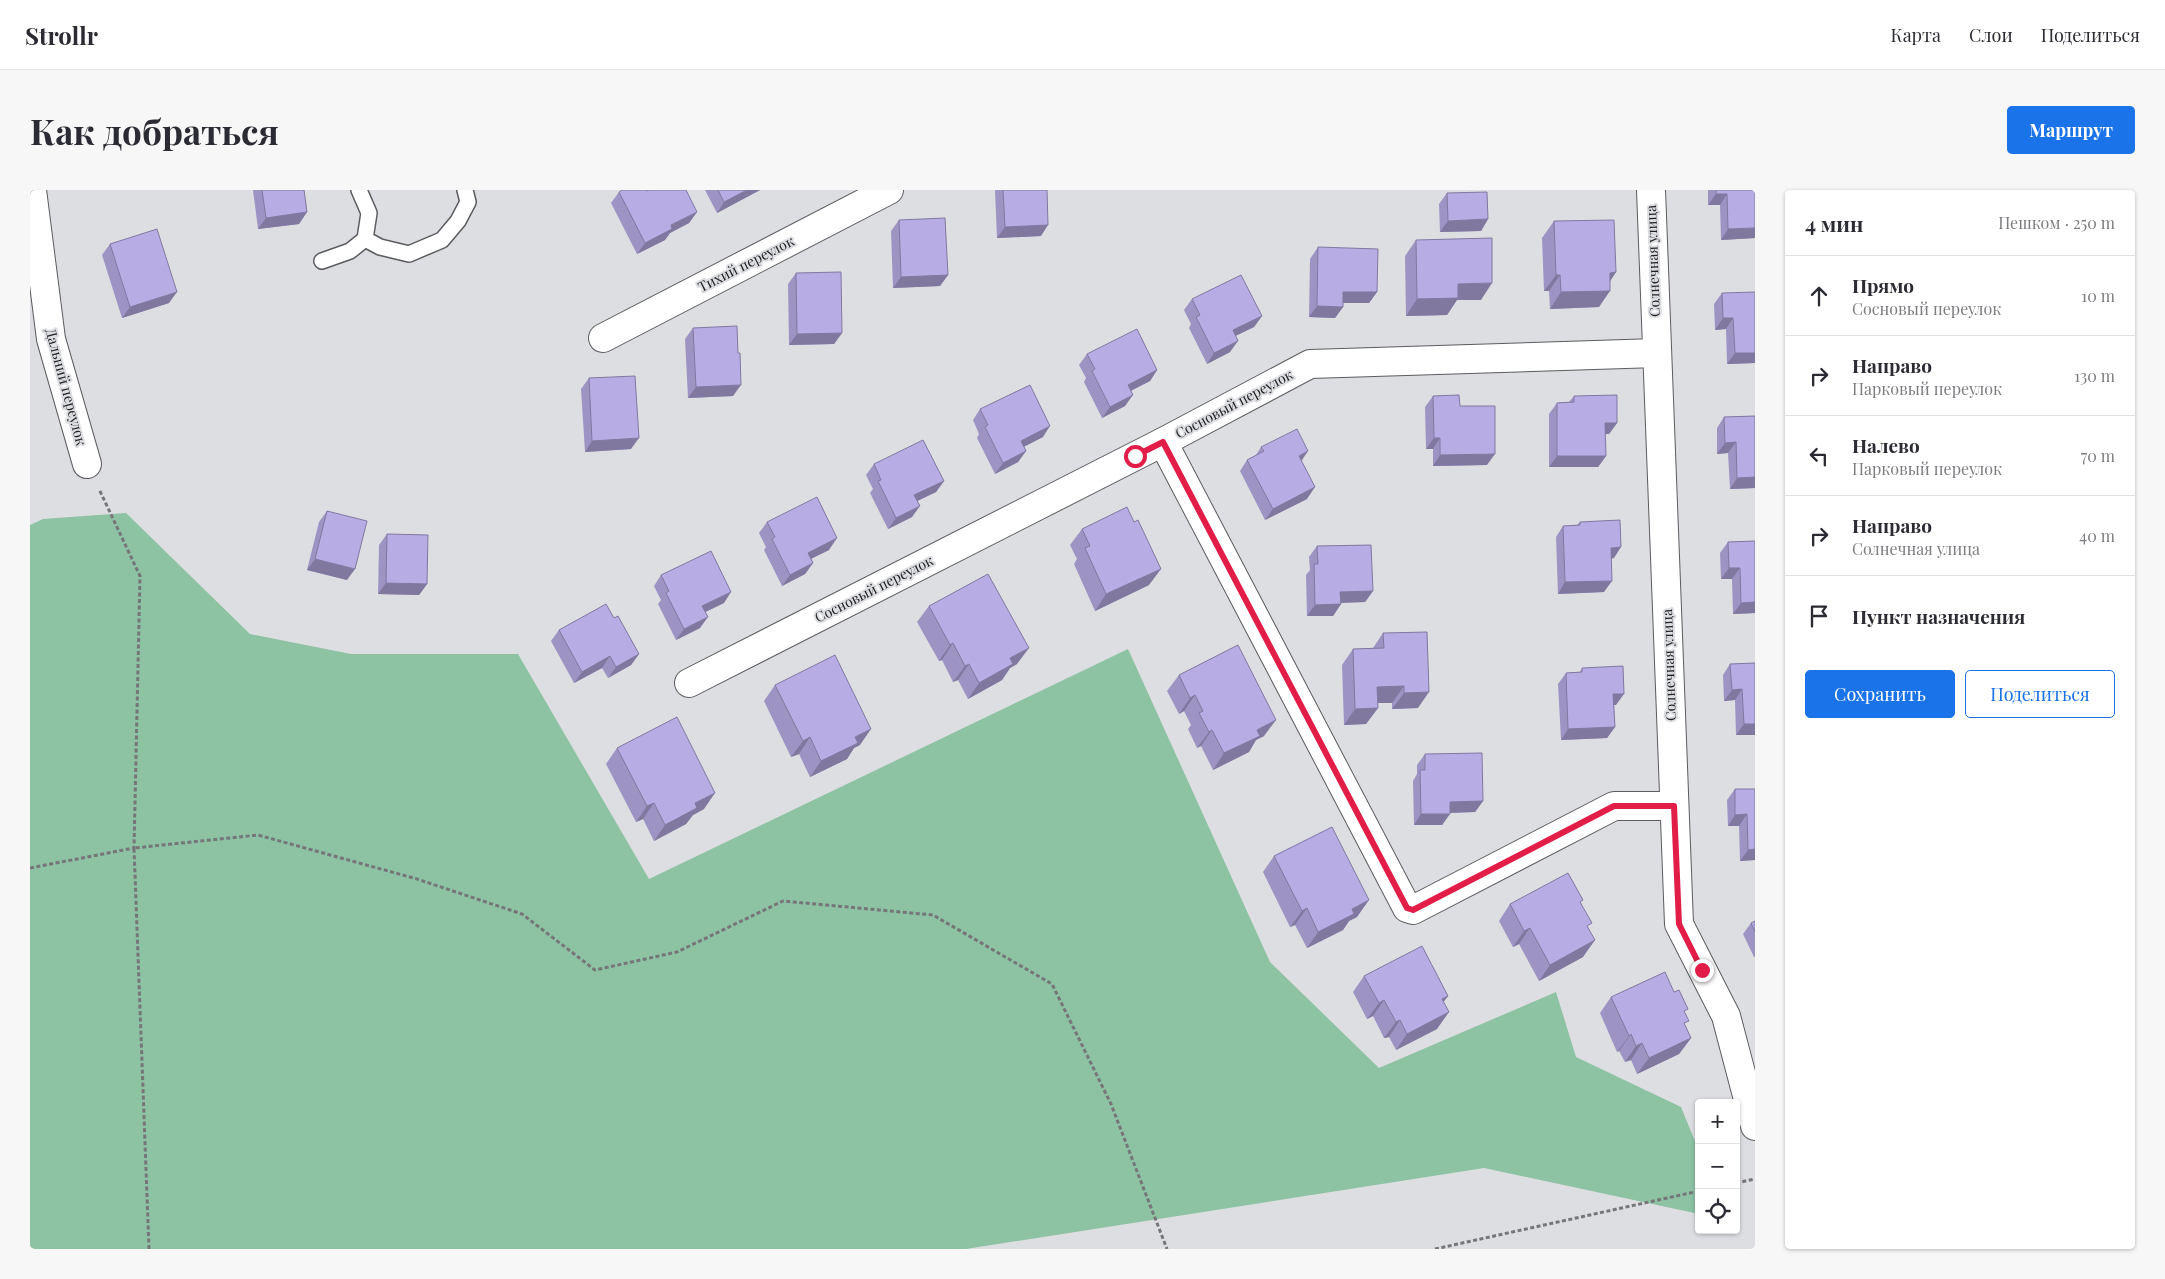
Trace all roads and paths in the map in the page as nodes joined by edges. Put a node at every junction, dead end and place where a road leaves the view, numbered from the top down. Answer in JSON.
{"nodes":[{"id":1,"x":32,"y":190,"type":"edge"},
{"id":2,"x":359,"y":190,"type":"edge"},
{"id":3,"x":464,"y":190,"type":"edge"},
{"id":4,"x":889,"y":190,"type":"edge"},
{"id":5,"x":1651,"y":190,"type":"edge"},
{"id":6,"x":365,"y":239,"type":"junction"},
{"id":7,"x":322,"y":261,"type":"dead end"},
{"id":8,"x":603,"y":338,"type":"dead end"},
{"id":9,"x":1657,"y":353,"type":"junction"},
{"id":10,"x":1163,"y":442,"type":"junction"},
{"id":11,"x":87,"y":464,"type":"joint"},
{"id":12,"x":689,"y":683,"type":"dead end"},
{"id":13,"x":1674,"y":806,"type":"junction"},
{"id":14,"x":134,"y":848,"type":"junction"},
{"id":15,"x":30,"y":868,"type":"edge"},
{"id":16,"x":1755,"y":1126,"type":"edge"},
{"id":17,"x":1755,"y":1179,"type":"edge"},
{"id":18,"x":1740,"y":1182,"type":"edge"},
{"id":19,"x":1695,"y":1192,"type":"edge"},
{"id":20,"x":149,"y":1249,"type":"edge"},
{"id":21,"x":1167,"y":1249,"type":"edge"},
{"id":22,"x":1435,"y":1249,"type":"edge"}],
"edges":[{"from":1,"to":11,"type":"street","name":"Дальний переулок"},
{"from":2,"to":6,"type":"lane"},
{"from":3,"to":6,"type":"lane"},
{"from":4,"to":8,"type":"street","name":"Тихий переулок"},
{"from":5,"to":9,"type":"street","name":"Солнечная улица"},
{"from":6,"to":7,"type":"lane"},
{"from":9,"to":10,"type":"street","name":"Сосновый переулок"},
{"from":9,"to":13,"type":"street","name":"Солнечная улица"},
{"from":10,"to":12,"type":"street","name":"Сосновый переулок"},
{"from":10,"to":13,"type":"street"},
{"from":11,"to":14,"type":"path"},
{"from":13,"to":16,"type":"street","name":"Солнечная улица"},
{"from":14,"to":15,"type":"path"},
{"from":14,"to":20,"type":"path"},
{"from":14,"to":21,"type":"path"},
{"from":17,"to":18,"type":"path"},
{"from":19,"to":22,"type":"path"}]}
